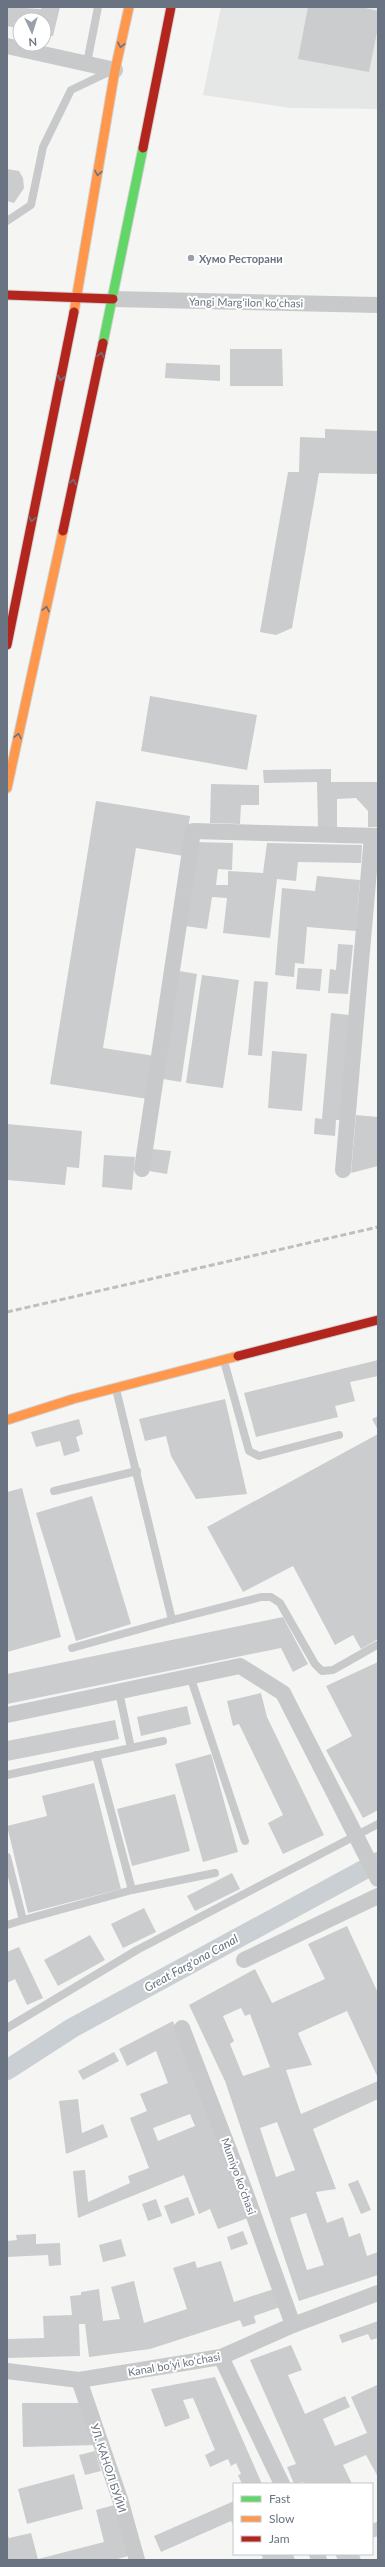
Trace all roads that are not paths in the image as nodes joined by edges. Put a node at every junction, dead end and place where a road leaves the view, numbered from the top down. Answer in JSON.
{"nodes":[{"id":1,"x":98,"y":7,"type":"edge"},
{"id":2,"x":128,"y":7,"type":"edge"},
{"id":3,"x":171,"y":7,"type":"edge"},
{"id":4,"x":7,"y":46,"type":"edge"},
{"id":5,"x":87,"y":63,"type":"junction"},
{"id":6,"x":116,"y":70,"type":"junction"},
{"id":7,"x":7,"y":221,"type":"edge"},
{"id":8,"x":7,"y":295,"type":"edge"},
{"id":9,"x":76,"y":298,"type":"junction"},
{"id":10,"x":113,"y":299,"type":"junction"},
{"id":11,"x":378,"y":305,"type":"edge"},
{"id":12,"x":7,"y":645,"type":"edge"},
{"id":13,"x":7,"y":788,"type":"edge"},
{"id":14,"x":375,"y":836,"type":"edge"},
{"id":15,"x":142,"y":1169,"type":"dead end"},
{"id":16,"x":344,"y":1170,"type":"dead end"},
{"id":17,"x":378,"y":1320,"type":"edge"},
{"id":18,"x":224,"y":1360,"type":"junction"},
{"id":19,"x":116,"y":1388,"type":"junction"},
{"id":20,"x":74,"y":1399,"type":"junction"},
{"id":21,"x":29,"y":1403,"type":"dead end"},
{"id":22,"x":7,"y":1420,"type":"edge"},
{"id":23,"x":339,"y":1435,"type":"dead end"},
{"id":24,"x":137,"y":1471,"type":"junction"},
{"id":25,"x":54,"y":1491,"type":"dead end"},
{"id":26,"x":172,"y":1620,"type":"junction"},
{"id":27,"x":377,"y":1645,"type":"edge"},
{"id":28,"x":72,"y":1648,"type":"dead end"},
{"id":29,"x":190,"y":1676,"type":"junction"},
{"id":30,"x":119,"y":1692,"type":"junction"},
{"id":31,"x":7,"y":1715,"type":"edge"},
{"id":32,"x":163,"y":1741,"type":"dead end"},
{"id":33,"x":131,"y":1748,"type":"junction"},
{"id":34,"x":96,"y":1755,"type":"junction"},
{"id":35,"x":7,"y":1775,"type":"edge"},
{"id":36,"x":378,"y":1824,"type":"edge"},
{"id":37,"x":356,"y":1836,"type":"junction"},
{"id":38,"x":245,"y":1841,"type":"dead end"},
{"id":39,"x":7,"y":1857,"type":"edge"},
{"id":40,"x":215,"y":1873,"type":"dead end"},
{"id":41,"x":378,"y":1879,"type":"edge"},
{"id":42,"x":132,"y":1890,"type":"junction"},
{"id":43,"x":378,"y":1896,"type":"edge"},
{"id":44,"x":23,"y":1920,"type":"junction"},
{"id":45,"x":7,"y":1925,"type":"edge"},
{"id":46,"x":244,"y":1960,"type":"dead end"},
{"id":47,"x":7,"y":2028,"type":"edge"},
{"id":48,"x":182,"y":2028,"type":"dead end"},
{"id":49,"x":378,"y":2293,"type":"edge"},
{"id":50,"x":293,"y":2326,"type":"junction"},
{"id":51,"x":221,"y":2357,"type":"junction"},
{"id":52,"x":7,"y":2371,"type":"edge"},
{"id":53,"x":79,"y":2380,"type":"junction"},
{"id":54,"x":282,"y":2483,"type":"edge"},
{"id":55,"x":132,"y":2559,"type":"edge"}],
"edges":[{"from":1,"to":5,"type":"lane"},
{"from":2,"to":6,"type":"main road","one_way":true},
{"from":3,"to":10,"type":"main road"},
{"from":4,"to":5,"type":"street"},
{"from":5,"to":6,"type":"street"},
{"from":6,"to":7,"type":"lane"},
{"from":6,"to":9,"type":"main road","one_way":true},
{"from":8,"to":9,"type":"main road"},
{"from":9,"to":10,"type":"main road"},
{"from":9,"to":12,"type":"main road","one_way":true},
{"from":10,"to":11,"type":"street","name":"Yangi Margʻilon koʻchasi"},
{"from":13,"to":10,"type":"main road","one_way":true},
{"from":14,"to":15,"type":"street"},
{"from":14,"to":16,"type":"street"},
{"from":17,"to":18,"type":"main road"},
{"from":18,"to":19,"type":"main road"},
{"from":18,"to":23,"type":"lane"},
{"from":19,"to":20,"type":"main road"},
{"from":19,"to":24,"type":"lane"},
{"from":20,"to":21,"type":"main road"},
{"from":20,"to":22,"type":"main road"},
{"from":24,"to":25,"type":"lane"},
{"from":24,"to":26,"type":"lane"},
{"from":26,"to":27,"type":"lane"},
{"from":26,"to":28,"type":"lane"},
{"from":29,"to":30,"type":"street"},
{"from":29,"to":37,"type":"street"},
{"from":29,"to":38,"type":"lane"},
{"from":30,"to":31,"type":"street"},
{"from":30,"to":33,"type":"lane"},
{"from":32,"to":33,"type":"lane"},
{"from":33,"to":34,"type":"lane"},
{"from":34,"to":35,"type":"lane"},
{"from":34,"to":42,"type":"lane"},
{"from":36,"to":37,"type":"lane"},
{"from":37,"to":41,"type":"street"},
{"from":37,"to":47,"type":"lane"},
{"from":39,"to":44,"type":"lane"},
{"from":40,"to":42,"type":"lane"},
{"from":42,"to":44,"type":"lane"},
{"from":43,"to":46,"type":"street"},
{"from":44,"to":45,"type":"lane"},
{"from":48,"to":50,"type":"street","name":"Mumiyo koʻchasi"},
{"from":49,"to":50,"type":"street","name":"Kanal boʻyi koʻchasi"},
{"from":50,"to":51,"type":"street","name":"Kanal boʻyi koʻchasi"},
{"from":51,"to":53,"type":"street","name":"Kanal boʻyi koʻchasi"},
{"from":51,"to":54,"type":"street"},
{"from":52,"to":53,"type":"street","name":"Kanal boʻyi koʻchasi"},
{"from":53,"to":55,"type":"street","name":"УЛ. КАНОЛ БУЙИ"}]}
